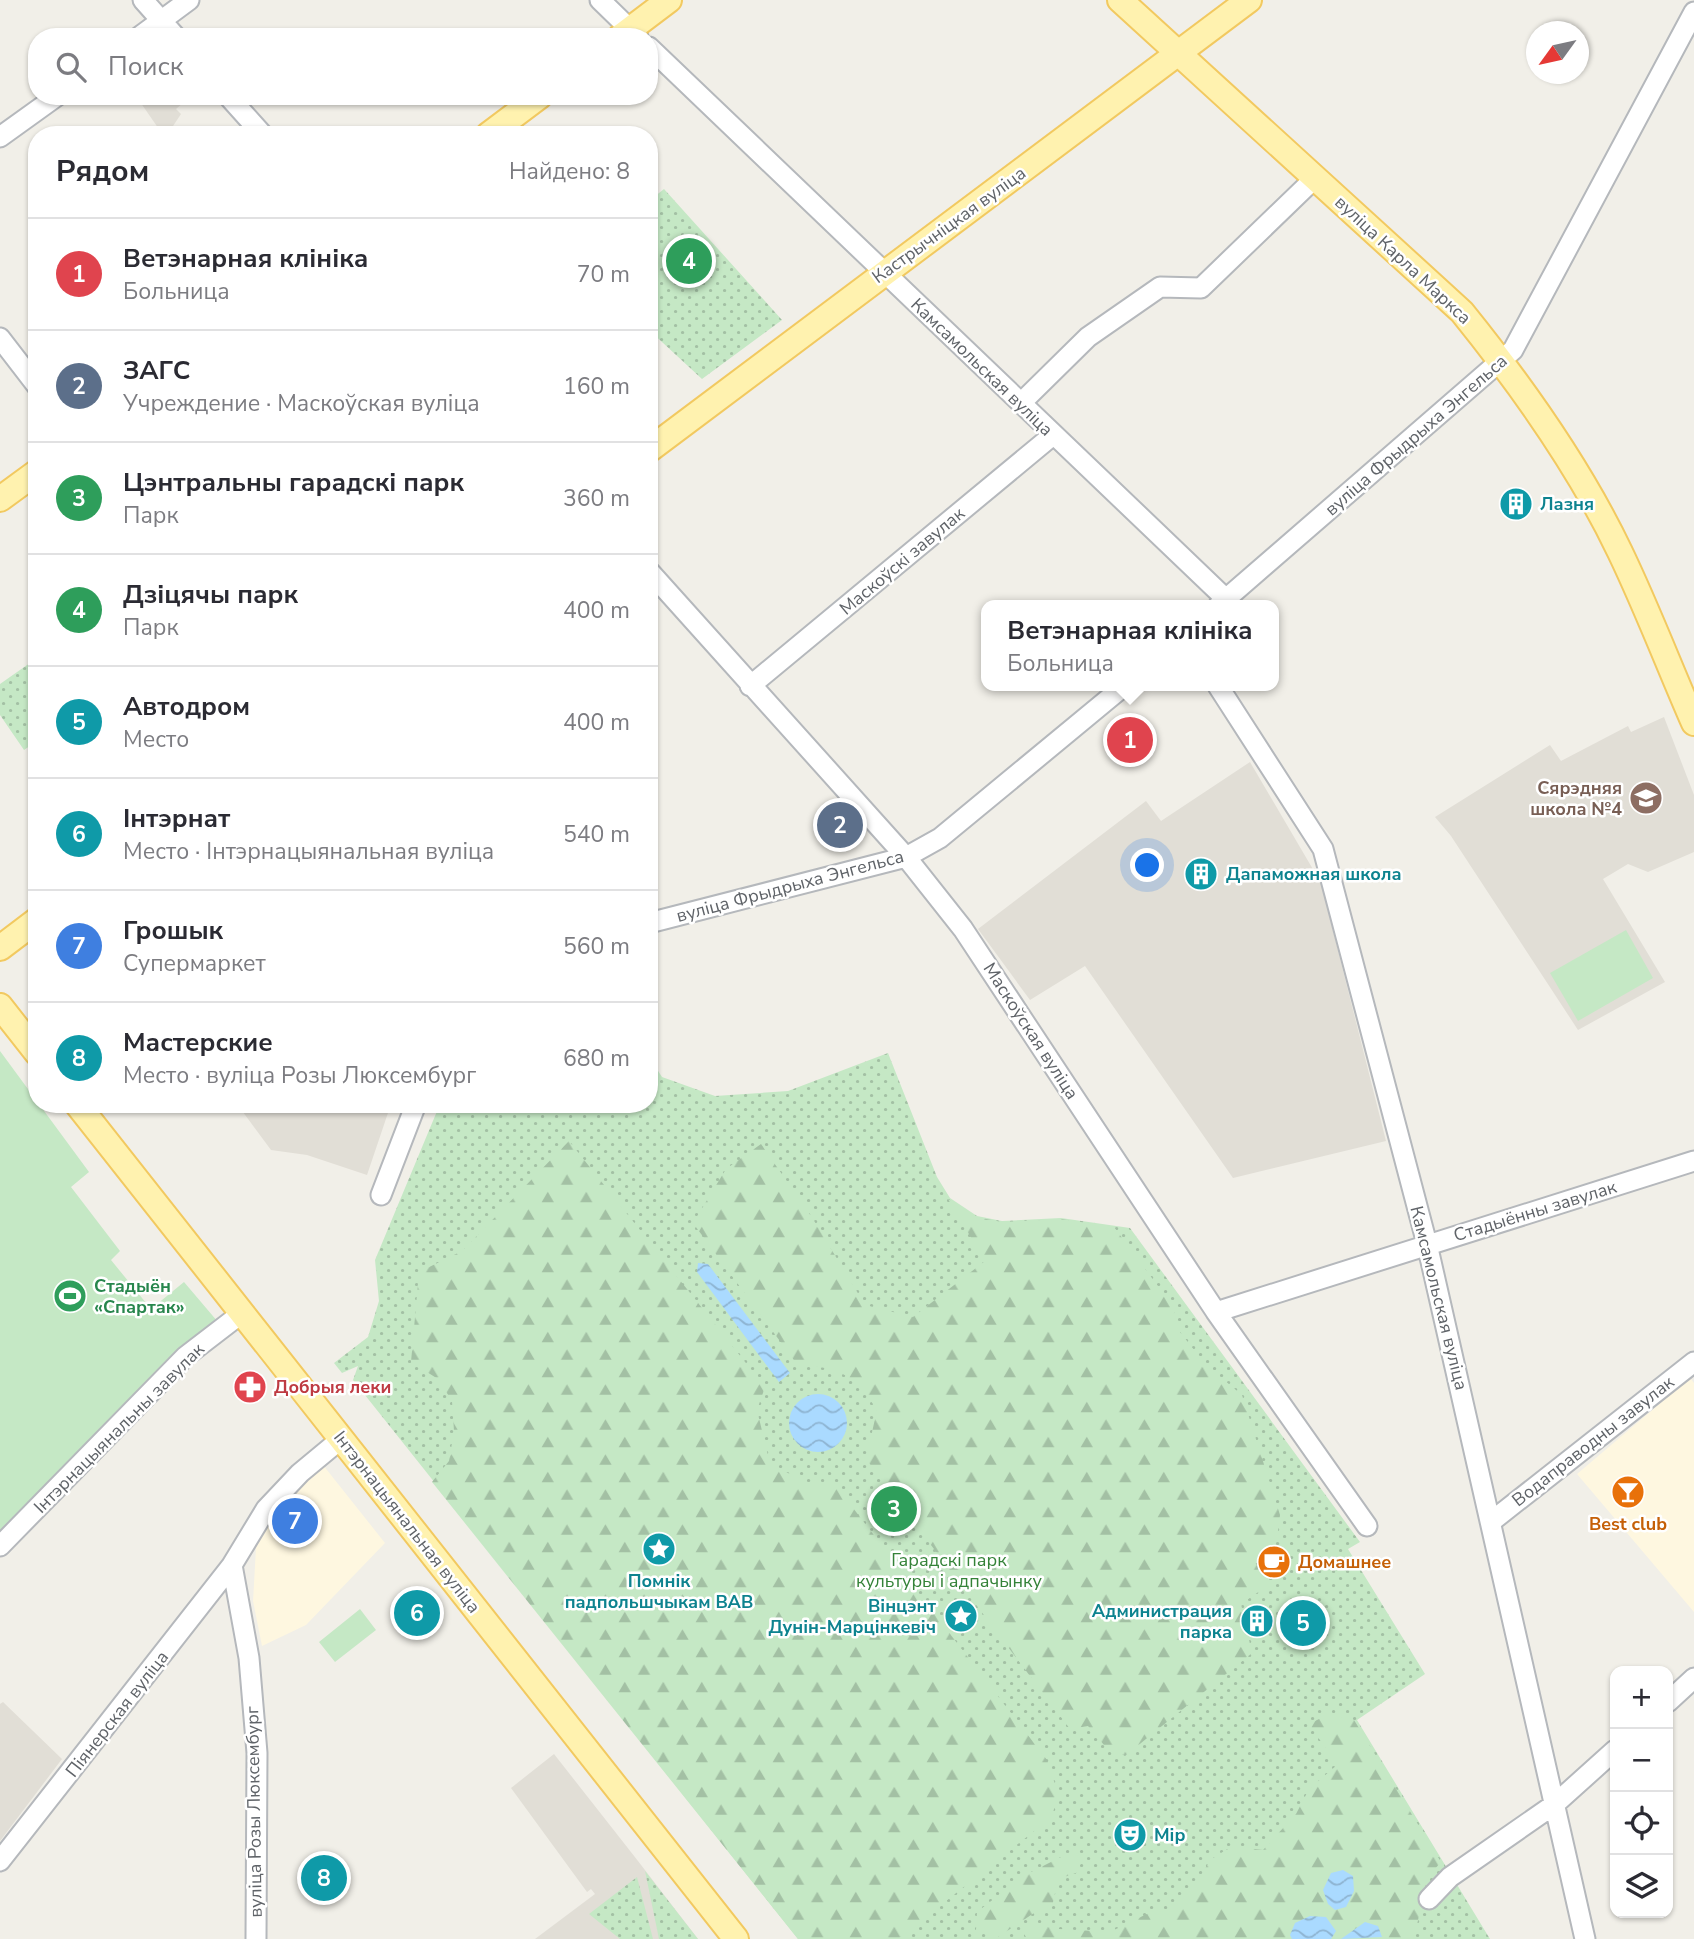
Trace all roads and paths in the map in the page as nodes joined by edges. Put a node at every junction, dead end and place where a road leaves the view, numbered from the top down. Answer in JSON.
{"nodes":[{"id":1,"x":143,"y":0,"type":"edge"},
{"id":2,"x":189,"y":0,"type":"edge"},
{"id":3,"x":600,"y":0,"type":"edge"},
{"id":4,"x":669,"y":0,"type":"edge"},
{"id":5,"x":1120,"y":0,"type":"edge"},
{"id":6,"x":1249,"y":0,"type":"edge"},
{"id":7,"x":1694,"y":12,"type":"edge"},
{"id":8,"x":161,"y":21,"type":"junction"},
{"id":9,"x":151,"y":28,"type":"edge"},
{"id":10,"x":168,"y":28,"type":"edge"},
{"id":11,"x":624,"y":28,"type":"edge"},
{"id":12,"x":636,"y":28,"type":"edge"},
{"id":13,"x":1180,"y":54,"type":"junction"},
{"id":14,"x":658,"y":56,"type":"edge"},
{"id":15,"x":44,"y":105,"type":"edge"},
{"id":16,"x":236,"y":105,"type":"edge"},
{"id":17,"x":528,"y":105,"type":"edge"},
{"id":18,"x":254,"y":126,"type":"edge"},
{"id":19,"x":500,"y":126,"type":"edge"},
{"id":20,"x":0,"y":137,"type":"edge"},
{"id":21,"x":1315,"y":178,"type":"junction"},
{"id":22,"x":884,"y":274,"type":"junction"},
{"id":23,"x":0,"y":338,"type":"edge"},
{"id":24,"x":1502,"y":362,"type":"junction"},
{"id":25,"x":28,"y":374,"type":"edge"},
{"id":26,"x":1021,"y":403,"type":"junction"},
{"id":27,"x":1053,"y":435,"type":"junction"},
{"id":28,"x":658,"y":443,"type":"edge"},
{"id":29,"x":28,"y":479,"type":"edge"},
{"id":30,"x":0,"y":499,"type":"edge"},
{"id":31,"x":658,"y":581,"type":"edge"},
{"id":32,"x":1220,"y":600,"type":"edge"},
{"id":33,"x":1224,"y":600,"type":"edge"},
{"id":34,"x":750,"y":686,"type":"junction"},
{"id":35,"x":1118,"y":691,"type":"edge"},
{"id":36,"x":1221,"y":691,"type":"edge"},
{"id":37,"x":1694,"y":723,"type":"edge"},
{"id":38,"x":906,"y":857,"type":"junction"},
{"id":39,"x":658,"y":921,"type":"edge"},
{"id":40,"x":28,"y":927,"type":"edge"},
{"id":41,"x":0,"y":948,"type":"edge"},
{"id":42,"x":0,"y":1006,"type":"edge"},
{"id":43,"x":28,"y":1042,"type":"edge"},
{"id":44,"x":84,"y":1113,"type":"edge"},
{"id":45,"x":413,"y":1113,"type":"edge"},
{"id":46,"x":1694,"y":1161,"type":"edge"},
{"id":47,"x":381,"y":1195,"type":"dead end"},
{"id":48,"x":1427,"y":1244,"type":"junction"},
{"id":49,"x":1216,"y":1312,"type":"junction"},
{"id":50,"x":242,"y":1314,"type":"junction"},
{"id":51,"x":1694,"y":1362,"type":"edge"},
{"id":52,"x":341,"y":1439,"type":"junction"},
{"id":53,"x":1492,"y":1521,"type":"junction"},
{"id":54,"x":1367,"y":1526,"type":"dead end"},
{"id":55,"x":0,"y":1546,"type":"edge"},
{"id":56,"x":232,"y":1565,"type":"junction"},
{"id":57,"x":211,"y":1592,"type":"junction"},
{"id":58,"x":239,"y":1602,"type":"junction"},
{"id":59,"x":1694,"y":1678,"type":"edge"},
{"id":60,"x":1673,"y":1697,"type":"edge"},
{"id":61,"x":1610,"y":1754,"type":"edge"},
{"id":62,"x":1555,"y":1804,"type":"junction"},
{"id":63,"x":0,"y":1861,"type":"edge"},
{"id":64,"x":1429,"y":1899,"type":"dead end"},
{"id":65,"x":256,"y":1939,"type":"edge"},
{"id":66,"x":736,"y":1939,"type":"edge"},
{"id":67,"x":1586,"y":1939,"type":"edge"}],
"edges":[{"from":1,"to":8,"type":"street"},
{"from":2,"to":8,"type":"street"},
{"from":3,"to":11,"type":"street"},
{"from":4,"to":12,"type":"main road"},
{"from":5,"to":13,"type":"main road","name":"вуліца Карла Маркса"},
{"from":6,"to":13,"type":"main road","name":"Кастрычніцкая вуліца"},
{"from":7,"to":24,"type":"street","name":"вуліца Фрыдрыха Энгельса"},
{"from":8,"to":9,"type":"street"},
{"from":8,"to":10,"type":"street"},
{"from":13,"to":21,"type":"main road","name":"вуліца Карла Маркса"},
{"from":13,"to":22,"type":"main road","name":"Кастрычніцкая вуліца"},
{"from":14,"to":22,"type":"street","name":"Камсамольская вуліца"},
{"from":15,"to":20,"type":"street"},
{"from":16,"to":18,"type":"street"},
{"from":17,"to":19,"type":"main road"},
{"from":21,"to":24,"type":"main road","name":"вуліца Карла Маркса"},
{"from":21,"to":26,"type":"street"},
{"from":22,"to":26,"type":"street","name":"Камсамольская вуліца"},
{"from":22,"to":28,"type":"main road","name":"Кастрычніцкая вуліца"},
{"from":23,"to":25,"type":"street"},
{"from":24,"to":33,"type":"street","name":"вуліца Фрыдрыха Энгельса"},
{"from":24,"to":37,"type":"main road","name":"вуліца Карла Маркса"},
{"from":26,"to":27,"type":"street","name":"Камсамольская вуліца"},
{"from":27,"to":32,"type":"street","name":"Камсамольская вуліца"},
{"from":27,"to":34,"type":"street","name":"Маскоўскі завулак"},
{"from":29,"to":30,"type":"main road"},
{"from":31,"to":34,"type":"street","name":"Маскоўская вуліца"},
{"from":34,"to":38,"type":"street","name":"Маскоўская вуліца"},
{"from":35,"to":38,"type":"street","name":"вуліца Фрыдрыха Энгельса"},
{"from":36,"to":48,"type":"street","name":"Камсамольская вуліца"},
{"from":38,"to":39,"type":"street","name":"вуліца Фрыдрыха Энгельса"},
{"from":38,"to":49,"type":"street","name":"Маскоўская вуліца"},
{"from":40,"to":41,"type":"main road"},
{"from":42,"to":43,"type":"main road"},
{"from":44,"to":50,"type":"main road","name":"Інтэрнацыянальная вуліца"},
{"from":45,"to":47,"type":"street"},
{"from":46,"to":48,"type":"street","name":"Стадыённы завулак"},
{"from":48,"to":49,"type":"street","name":"Стадыённы завулак"},
{"from":48,"to":53,"type":"street","name":"Камсамольская вуліца"},
{"from":49,"to":54,"type":"street","name":"Маскоўская вуліца"},
{"from":50,"to":52,"type":"main road","name":"Інтэрнацыянальная вуліца"},
{"from":50,"to":55,"type":"street","name":"Інтэрнацыянальны завулак"},
{"from":51,"to":53,"type":"street","name":"Водаправодны завулак"},
{"from":52,"to":56,"type":"street","name":"Піянерская вуліца"},
{"from":52,"to":66,"type":"main road","name":"Інтэрнацыянальная вуліца"},
{"from":53,"to":62,"type":"street","name":"Камсамольская вуліца"},
{"from":56,"to":57,"type":"street","name":"Піянерская вуліца"},
{"from":56,"to":58,"type":"street","name":"вуліца Розы Люксембург"},
{"from":57,"to":58,"type":"street"},
{"from":57,"to":63,"type":"street","name":"Піянерская вуліца"},
{"from":58,"to":65,"type":"street","name":"вуліца Розы Люксембург"},
{"from":59,"to":60,"type":"street"},
{"from":61,"to":62,"type":"street"},
{"from":62,"to":64,"type":"street"},
{"from":62,"to":67,"type":"street","name":"Камсамольская вуліца"}]}
